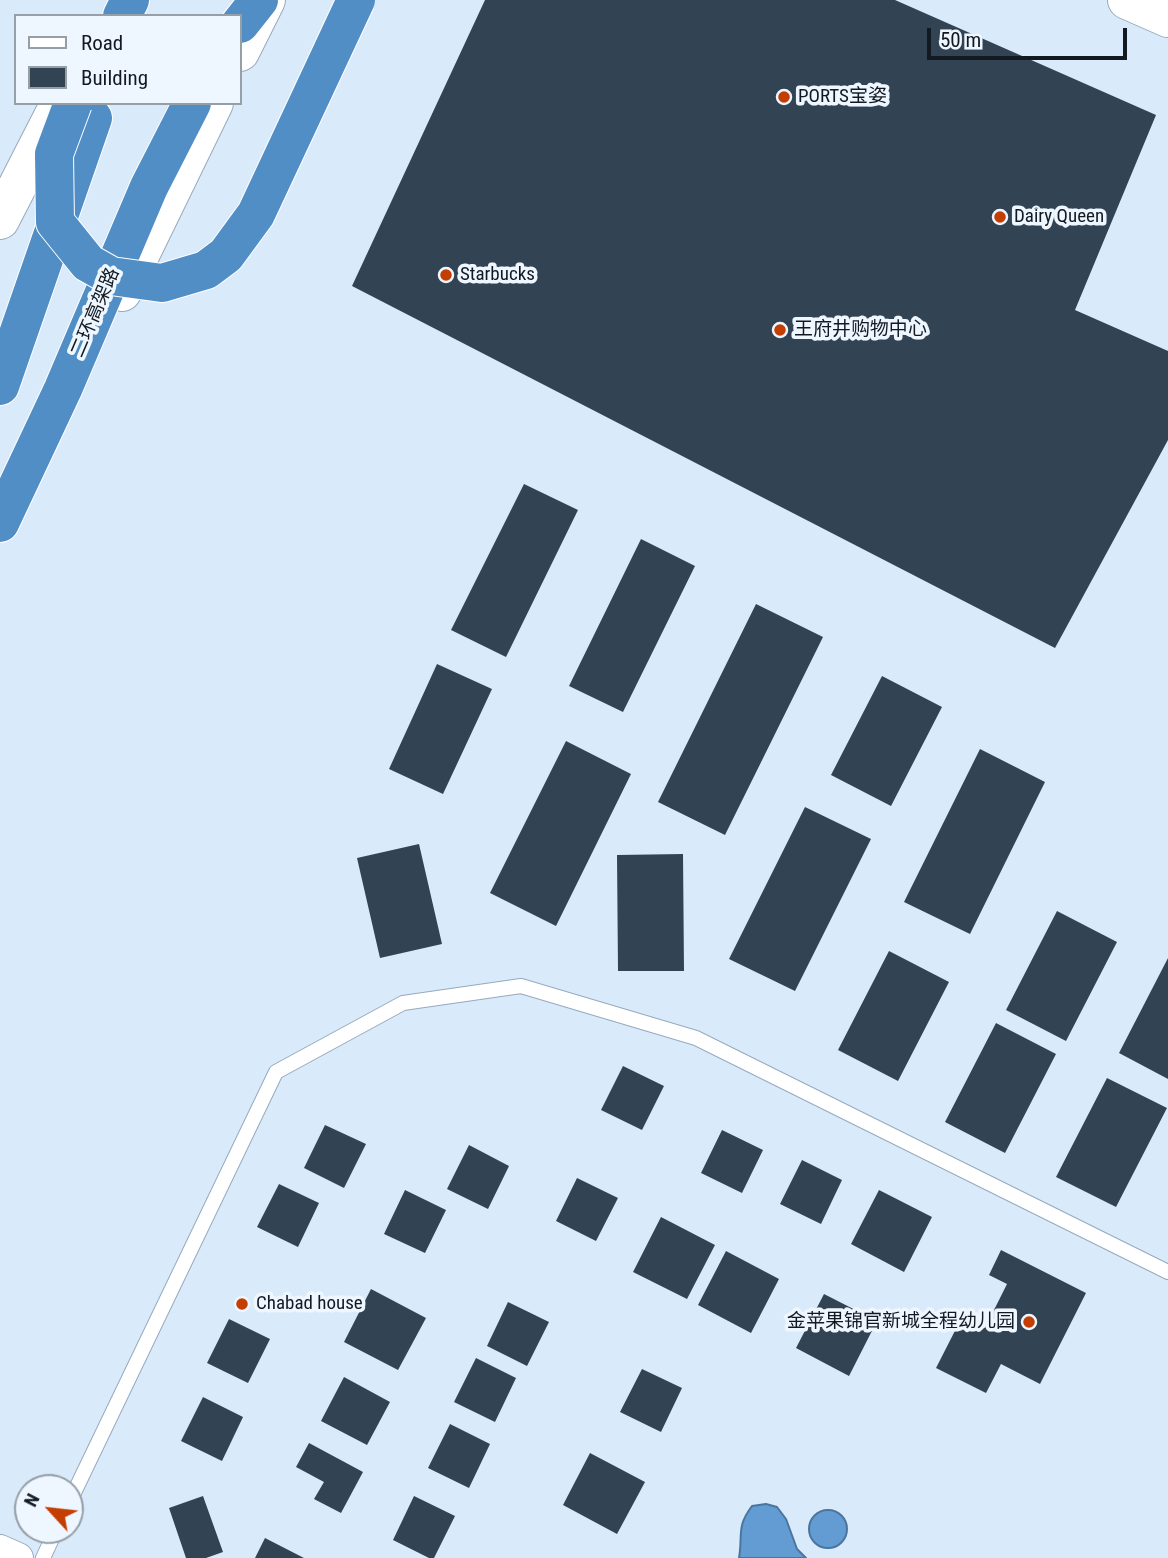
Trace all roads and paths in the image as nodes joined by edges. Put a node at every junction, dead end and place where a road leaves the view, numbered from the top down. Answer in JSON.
{"nodes":[{"id":1,"x":259,"y":0,"type":"edge"},
{"id":2,"x":266,"y":0,"type":"edge"},
{"id":3,"x":356,"y":0,"type":"edge"},
{"id":4,"x":1126,"y":0,"type":"edge"},
{"id":5,"x":1168,"y":18,"type":"edge"},
{"id":6,"x":242,"y":21,"type":"edge"},
{"id":7,"x":242,"y":48,"type":"edge"},
{"id":8,"x":191,"y":105,"type":"edge"},
{"id":9,"x":213,"y":105,"type":"edge"},
{"id":10,"x":82,"y":107,"type":"edge"},
{"id":11,"x":149,"y":187,"type":"junction"},
{"id":12,"x":0,"y":220,"type":"edge"},
{"id":13,"x":0,"y":309,"type":"edge"},
{"id":14,"x":0,"y":386,"type":"edge"},
{"id":15,"x":0,"y":462,"type":"edge"},
{"id":16,"x":0,"y":523,"type":"edge"},
{"id":17,"x":0,"y":543,"type":"edge"},
{"id":18,"x":1168,"y":1272,"type":"edge"},
{"id":19,"x":83,"y":1474,"type":"edge"},
{"id":20,"x":0,"y":1550,"type":"edge"},
{"id":21,"x":18,"y":1558,"type":"edge"}],
"edges":[{"from":1,"to":6,"type":"highway"},
{"from":2,"to":7,"type":"main road"},
{"from":3,"to":10,"type":"highway","bridge":true},
{"from":4,"to":5,"type":"main road"},
{"from":8,"to":11,"type":"highway","name":"二环高架路"},
{"from":9,"to":17,"type":"main road"},
{"from":10,"to":12,"type":"main road"},
{"from":10,"to":13,"type":"highway","bridge":true},
{"from":10,"to":14,"type":"highway","bridge":true},
{"from":11,"to":15,"type":"highway"},
{"from":11,"to":16,"type":"highway","name":"二环高架路"},
{"from":18,"to":19,"type":"lane"},
{"from":20,"to":21,"type":"street"}]}
